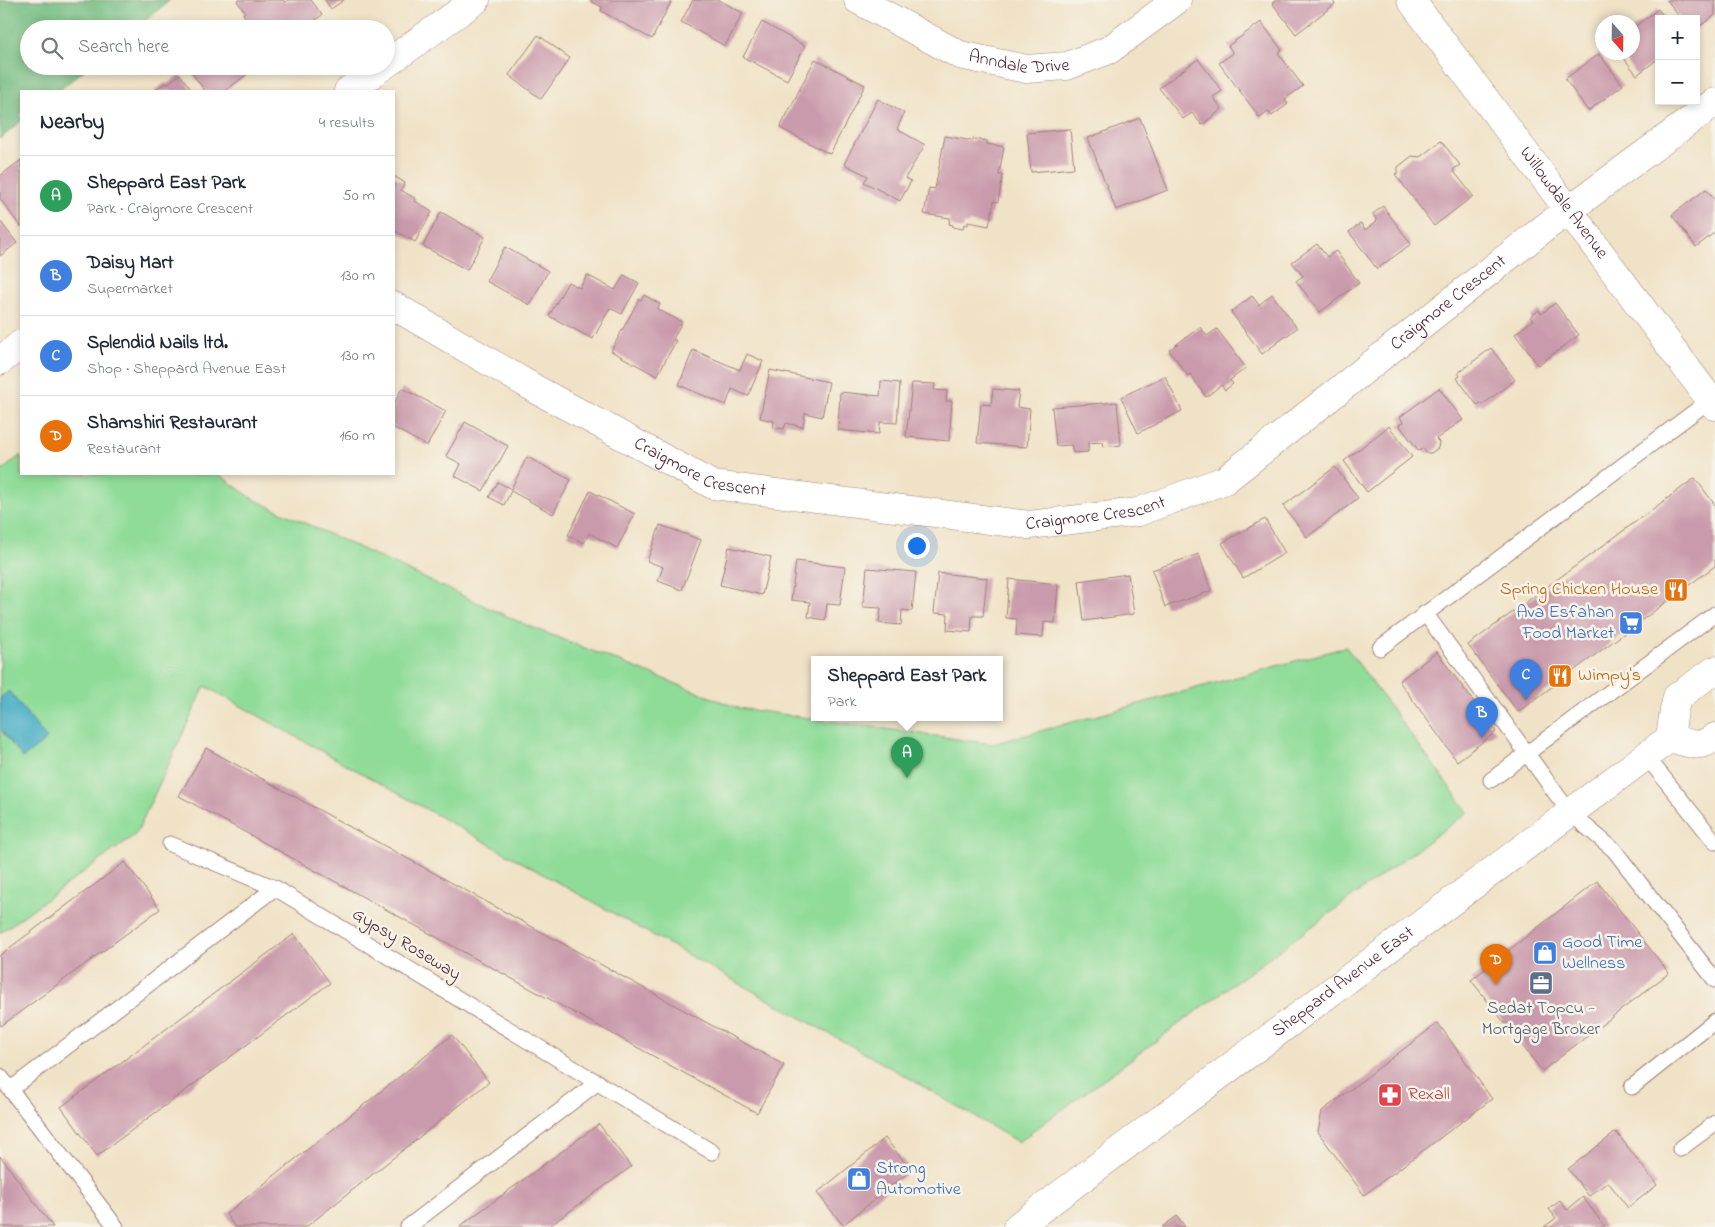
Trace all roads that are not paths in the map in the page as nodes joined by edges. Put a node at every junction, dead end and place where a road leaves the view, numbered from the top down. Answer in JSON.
{"nodes":[{"id":1,"x":476,"y":0,"type":"edge"},
{"id":2,"x":858,"y":0,"type":"edge"},
{"id":3,"x":1177,"y":0,"type":"edge"},
{"id":4,"x":1411,"y":0,"type":"edge"},
{"id":5,"x":395,"y":58,"type":"edge"},
{"id":6,"x":371,"y":75,"type":"edge"},
{"id":7,"x":349,"y":90,"type":"edge"},
{"id":8,"x":1715,"y":102,"type":"edge"},
{"id":9,"x":1568,"y":211,"type":"junction"},
{"id":10,"x":395,"y":307,"type":"edge"},
{"id":11,"x":20,"y":345,"type":"edge"},
{"id":12,"x":0,"y":361,"type":"edge"},
{"id":13,"x":1712,"y":403,"type":"edge"},
{"id":14,"x":1425,"y":613,"type":"junction"},
{"id":15,"x":1715,"y":614,"type":"edge"},
{"id":16,"x":1380,"y":648,"type":"dead end"},
{"id":17,"x":1715,"y":670,"type":"edge"},
{"id":18,"x":1715,"y":737,"type":"edge"},
{"id":19,"x":1670,"y":738,"type":"junction"},
{"id":20,"x":1526,"y":754,"type":"junction"},
{"id":21,"x":1646,"y":756,"type":"junction"},
{"id":22,"x":1491,"y":780,"type":"dead end"},
{"id":23,"x":1570,"y":813,"type":"junction"},
{"id":24,"x":1715,"y":842,"type":"edge"},
{"id":25,"x":170,"y":844,"type":"dead end"},
{"id":26,"x":275,"y":888,"type":"junction"},
{"id":27,"x":1715,"y":980,"type":"edge"},
{"id":28,"x":1715,"y":1021,"type":"edge"},
{"id":29,"x":0,"y":1076,"type":"edge"},
{"id":30,"x":598,"y":1082,"type":"junction"},
{"id":31,"x":1632,"y":1087,"type":"dead end"},
{"id":32,"x":11,"y":1089,"type":"junction"},
{"id":33,"x":1715,"y":1123,"type":"edge"},
{"id":34,"x":1680,"y":1149,"type":"dead end"},
{"id":35,"x":712,"y":1152,"type":"dead end"},
{"id":36,"x":1033,"y":1222,"type":"edge"},
{"id":37,"x":116,"y":1227,"type":"edge"},
{"id":38,"x":408,"y":1227,"type":"edge"}],
"edges":[{"from":1,"to":5,"type":"street"},
{"from":2,"to":3,"type":"street","name":"Anndale Drive"},
{"from":4,"to":9,"type":"street","name":"Willowdale Avenue"},
{"from":6,"to":7,"type":"street"},
{"from":8,"to":9,"type":"street","name":"Craigmore Crescent"},
{"from":9,"to":10,"type":"street","name":"Craigmore Crescent"},
{"from":9,"to":13,"type":"street","name":"Willowdale Avenue"},
{"from":11,"to":12,"type":"street"},
{"from":13,"to":14,"type":"lane"},
{"from":14,"to":16,"type":"lane"},
{"from":14,"to":20,"type":"lane"},
{"from":15,"to":20,"type":"lane"},
{"from":17,"to":19,"type":"street"},
{"from":18,"to":19,"type":"street"},
{"from":19,"to":21,"type":"street","name":"Sheppard Avenue East"},
{"from":20,"to":22,"type":"lane"},
{"from":20,"to":23,"type":"lane"},
{"from":21,"to":23,"type":"street","name":"Sheppard Avenue East"},
{"from":21,"to":24,"type":"lane"},
{"from":23,"to":27,"type":"lane"},
{"from":23,"to":36,"type":"street","name":"Sheppard Avenue East"},
{"from":25,"to":26,"type":"lane","name":"Gypsy Roseway"},
{"from":26,"to":30,"type":"lane","name":"Gypsy Roseway"},
{"from":26,"to":32,"type":"lane"},
{"from":28,"to":31,"type":"lane"},
{"from":29,"to":32,"type":"lane"},
{"from":30,"to":35,"type":"lane","name":"Gypsy Roseway"},
{"from":30,"to":38,"type":"lane"},
{"from":32,"to":37,"type":"lane"},
{"from":33,"to":34,"type":"lane"}]}
